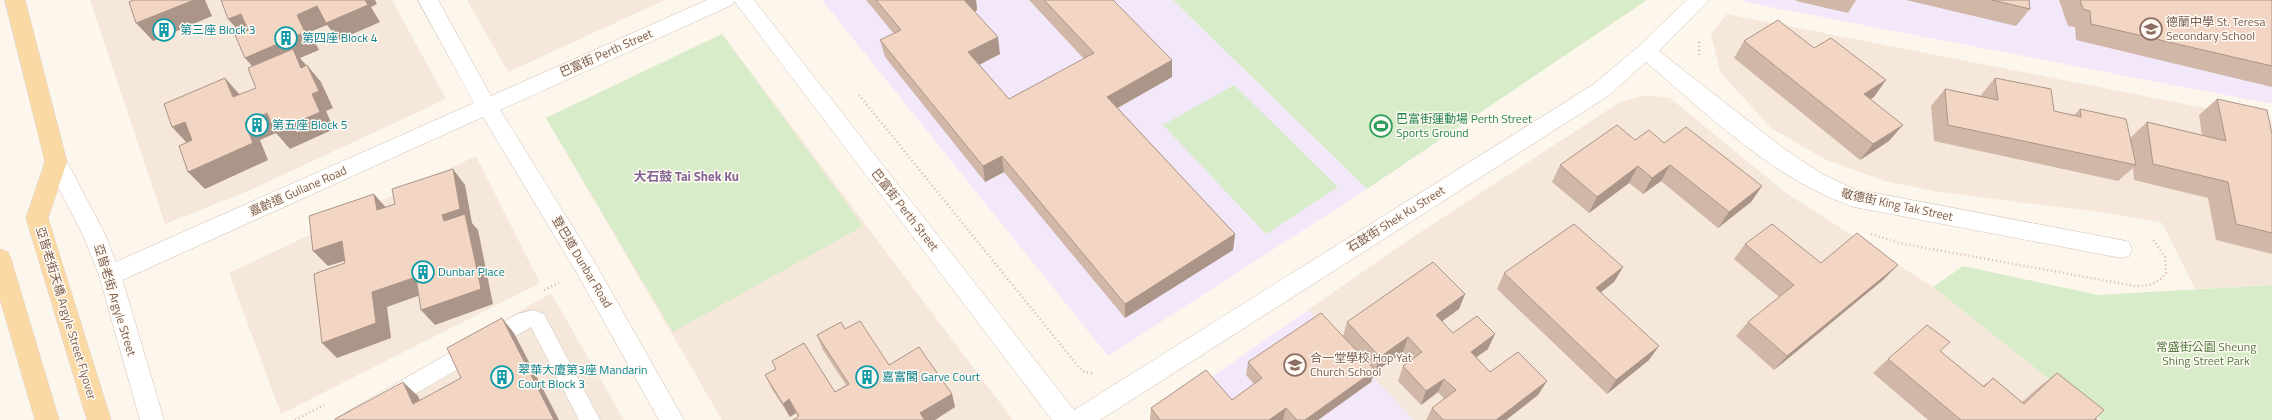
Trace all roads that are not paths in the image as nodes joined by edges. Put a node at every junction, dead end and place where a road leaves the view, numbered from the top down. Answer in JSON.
{"nodes":[{"id":1,"x":15,"y":0,"type":"edge"},
{"id":2,"x":428,"y":0,"type":"edge"},
{"id":3,"x":725,"y":0,"type":"edge"},
{"id":4,"x":743,"y":0,"type":"edge"},
{"id":5,"x":1698,"y":0,"type":"edge"},
{"id":6,"x":1646,"y":51,"type":"junction"},
{"id":7,"x":487,"y":107,"type":"junction"},
{"id":8,"x":56,"y":162,"type":"junction"},
{"id":9,"x":2121,"y":250,"type":"dead end"},
{"id":10,"x":0,"y":259,"type":"edge"},
{"id":11,"x":110,"y":275,"type":"junction"},
{"id":12,"x":47,"y":420,"type":"edge"},
{"id":13,"x":99,"y":420,"type":"edge"},
{"id":14,"x":152,"y":420,"type":"edge"},
{"id":15,"x":352,"y":420,"type":"edge"},
{"id":16,"x":590,"y":420,"type":"edge"},
{"id":17,"x":672,"y":420,"type":"edge"},
{"id":18,"x":1067,"y":420,"type":"edge"},
{"id":19,"x":1079,"y":420,"type":"edge"}],
"edges":[{"from":1,"to":8,"type":"main road","name":"亞皆老街 Argyle Street"},
{"from":2,"to":7,"type":"street","name":"登巴道 Dunbar Road"},
{"from":3,"to":7,"type":"street","name":"巴富街 Perth Street"},
{"from":4,"to":18,"type":"street","name":"巴富街 Perth Street"},
{"from":5,"to":6,"type":"street","name":"石鼓街 Shek Ku Street"},
{"from":6,"to":9,"type":"street","name":"敬德街 King Tak Street"},
{"from":6,"to":19,"type":"street","name":"石鼓街 Shek Ku Street"},
{"from":7,"to":11,"type":"street","name":"嘉齡道 Gullane Road"},
{"from":7,"to":17,"type":"street","name":"登巴道 Dunbar Road"},
{"from":8,"to":11,"type":"street","name":"亞皆老街 Argyle Street"},
{"from":8,"to":13,"type":"main road","name":"亞皆老街天橋 Argyle Street Flyover"},
{"from":10,"to":12,"type":"main road"},
{"from":11,"to":14,"type":"street","name":"亞皆老街 Argyle Street"},
{"from":15,"to":16,"type":"lane"}]}
